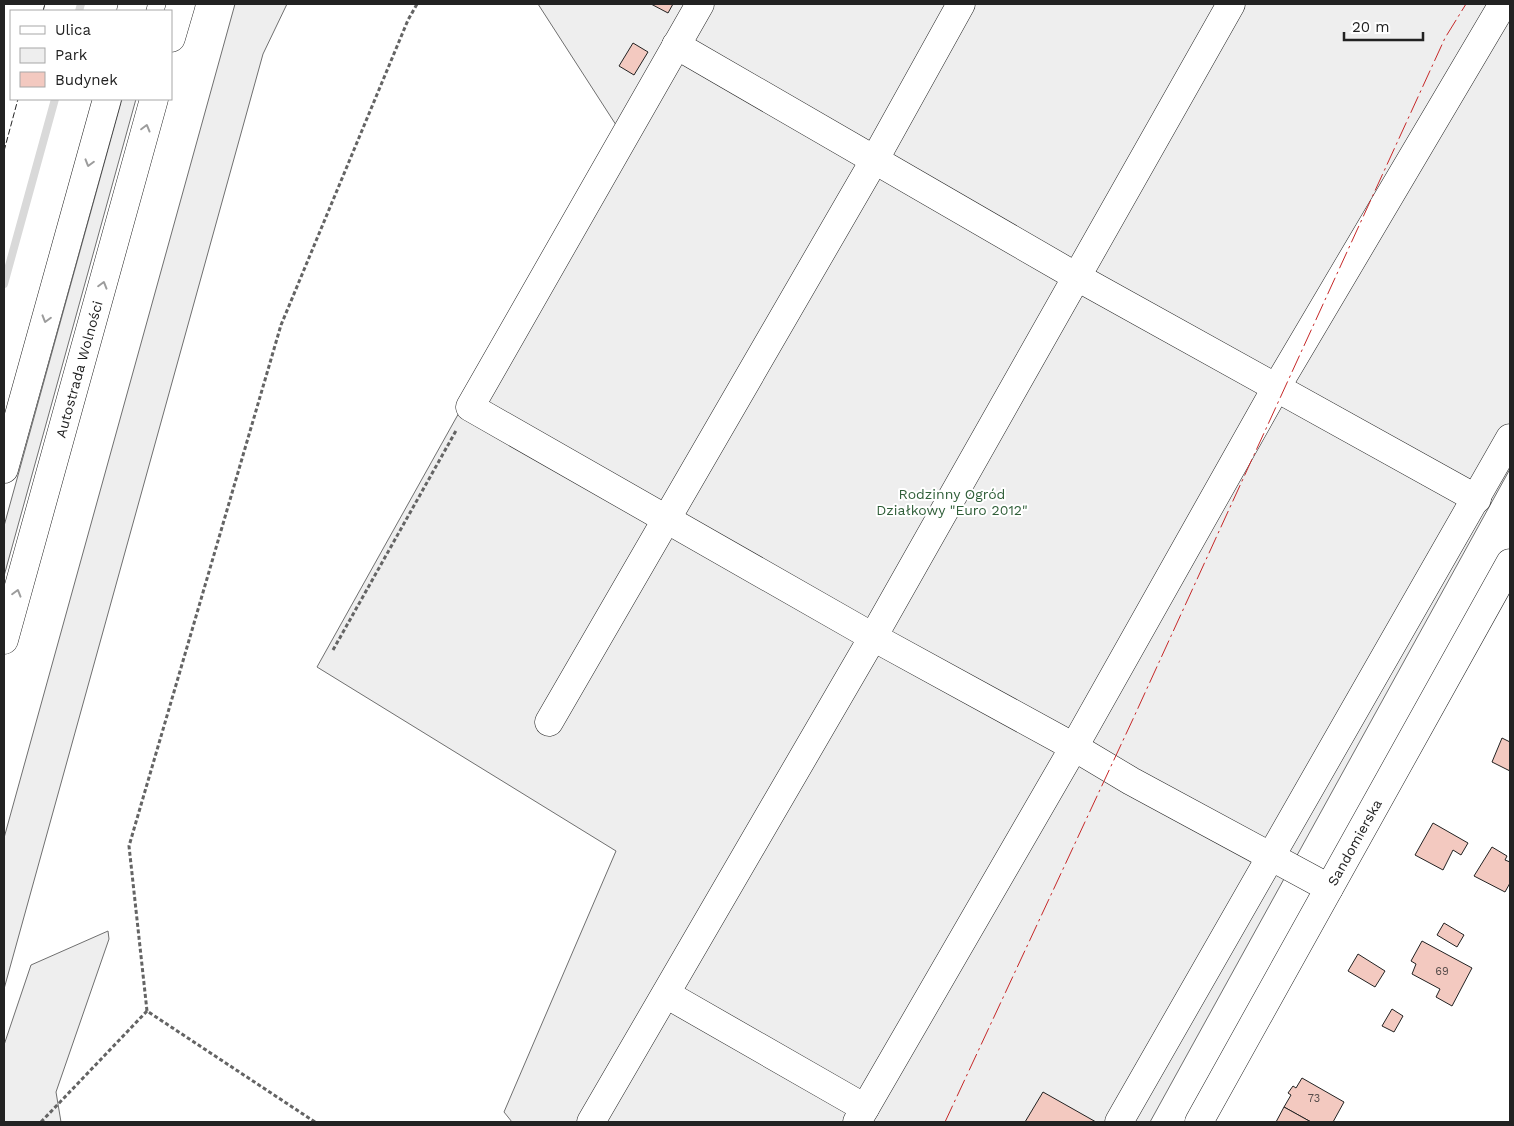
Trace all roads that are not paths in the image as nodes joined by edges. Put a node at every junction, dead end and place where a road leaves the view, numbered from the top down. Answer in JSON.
{"nodes":[{"id":1,"x":181,"y":4,"type":"edge"},
{"id":2,"x":700,"y":4,"type":"edge"},
{"id":3,"x":961,"y":4,"type":"edge"},
{"id":4,"x":1231,"y":4,"type":"edge"},
{"id":5,"x":1502,"y":4,"type":"edge"},
{"id":6,"x":172,"y":35,"type":"edge"},
{"id":7,"x":676,"y":45,"type":"junction"},
{"id":8,"x":107,"y":100,"type":"edge"},
{"id":9,"x":154,"y":100,"type":"edge"},
{"id":10,"x":875,"y":159,"type":"junction"},
{"id":11,"x":1077,"y":277,"type":"junction"},
{"id":12,"x":1276,"y":388,"type":"junction"},
{"id":13,"x":1510,"y":438,"type":"edge"},
{"id":14,"x":4,"y":469,"type":"edge"},
{"id":15,"x":1477,"y":499,"type":"junction"},
{"id":16,"x":667,"y":520,"type":"junction"},
{"id":17,"x":1510,"y":563,"type":"edge"},
{"id":18,"x":874,"y":637,"type":"junction"},
{"id":19,"x":4,"y":640,"type":"edge"},
{"id":20,"x":549,"y":722,"type":"dead end"},
{"id":21,"x":1074,"y":747,"type":"junction"},
{"id":22,"x":1272,"y":858,"type":"junction"},
{"id":23,"x":1330,"y":888,"type":"junction"},
{"id":24,"x":666,"y":994,"type":"junction"},
{"id":25,"x":861,"y":1115,"type":"edge"},
{"id":26,"x":591,"y":1122,"type":"edge"},
{"id":27,"x":1119,"y":1122,"type":"edge"},
{"id":28,"x":1199,"y":1122,"type":"edge"}],
"edges":[{"from":1,"to":6,"type":"main road"},
{"from":2,"to":7,"type":"main road"},
{"from":3,"to":10,"type":"main road"},
{"from":4,"to":11,"type":"main road"},
{"from":5,"to":12,"type":"main road"},
{"from":7,"to":10,"type":"main road"},
{"from":7,"to":16,"type":"main road"},
{"from":8,"to":14,"type":"main road","one_way":true},
{"from":19,"to":9,"type":"main road","name":"Autostrada Wolności","one_way":true},
{"from":10,"to":11,"type":"main road"},
{"from":10,"to":16,"type":"main road"},
{"from":11,"to":12,"type":"main road"},
{"from":11,"to":18,"type":"main road"},
{"from":12,"to":15,"type":"main road"},
{"from":12,"to":21,"type":"main road"},
{"from":13,"to":15,"type":"main road"},
{"from":15,"to":22,"type":"main road"},
{"from":16,"to":18,"type":"main road"},
{"from":16,"to":20,"type":"main road"},
{"from":17,"to":23,"type":"main road","name":"Sandomierska"},
{"from":18,"to":21,"type":"main road"},
{"from":18,"to":24,"type":"main road"},
{"from":21,"to":22,"type":"main road"},
{"from":21,"to":25,"type":"main road"},
{"from":22,"to":23,"type":"main road"},
{"from":22,"to":27,"type":"main road"},
{"from":23,"to":28,"type":"main road","name":"Sandomierska"},
{"from":24,"to":25,"type":"main road"},
{"from":24,"to":26,"type":"main road"}]}
